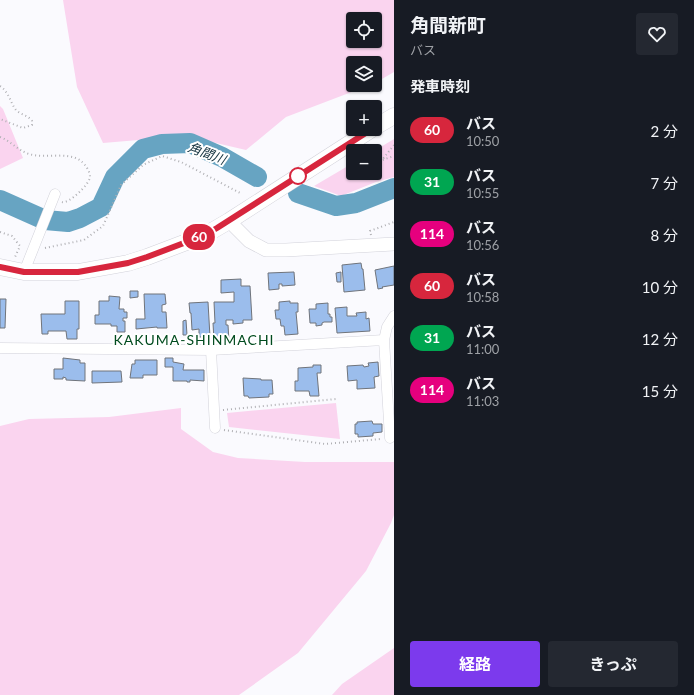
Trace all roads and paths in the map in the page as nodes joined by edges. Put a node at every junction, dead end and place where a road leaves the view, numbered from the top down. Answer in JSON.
{"nodes":[{"id":1,"x":0,"y":86,"type":"edge"},
{"id":2,"x":394,"y":116,"type":"edge"},
{"id":3,"x":0,"y":119,"type":"edge"},
{"id":4,"x":382,"y":123,"type":"edge"},
{"id":5,"x":361,"y":136,"type":"edge"},
{"id":6,"x":0,"y":137,"type":"edge"},
{"id":7,"x":394,"y":145,"type":"edge"},
{"id":8,"x":394,"y":156,"type":"edge"},
{"id":9,"x":242,"y":194,"type":"dead end"},
{"id":10,"x":54,"y":198,"type":"joint"},
{"id":11,"x":229,"y":221,"type":"junction"},
{"id":12,"x":394,"y":222,"type":"edge"},
{"id":13,"x":0,"y":232,"type":"edge"},
{"id":14,"x":394,"y":244,"type":"edge"},
{"id":15,"x":372,"y":246,"type":"junction"},
{"id":16,"x":45,"y":248,"type":"dead end"},
{"id":17,"x":15,"y":257,"type":"dead end"},
{"id":18,"x":0,"y":267,"type":"edge"},
{"id":19,"x":24,"y":272,"type":"junction"},
{"id":20,"x":394,"y":316,"type":"edge"},
{"id":21,"x":384,"y":340,"type":"junction"},
{"id":22,"x":0,"y":348,"type":"edge"},
{"id":23,"x":211,"y":350,"type":"junction"},
{"id":24,"x":336,"y":399,"type":"dead end"},
{"id":25,"x":214,"y":411,"type":"junction"},
{"id":26,"x":215,"y":428,"type":"joint"},
{"id":27,"x":390,"y":438,"type":"joint"}],
"edges":[{"from":1,"to":3,"type":"path"},
{"from":2,"to":4,"type":"main road"},
{"from":5,"to":11,"type":"main road"},
{"from":6,"to":10,"type":"path"},
{"from":7,"to":8,"type":"path"},
{"from":9,"to":16,"type":"path"},
{"from":10,"to":19,"type":"street"},
{"from":11,"to":15,"type":"street"},
{"from":11,"to":19,"type":"main road"},
{"from":12,"to":15,"type":"path"},
{"from":13,"to":17,"type":"path"},
{"from":14,"to":15,"type":"street"},
{"from":18,"to":19,"type":"main road"},
{"from":20,"to":21,"type":"street"},
{"from":21,"to":23,"type":"street"},
{"from":21,"to":27,"type":"street"},
{"from":22,"to":23,"type":"street"},
{"from":23,"to":25,"type":"street"},
{"from":24,"to":25,"type":"path"},
{"from":25,"to":26,"type":"street"},
{"from":26,"to":27,"type":"path"}]}
